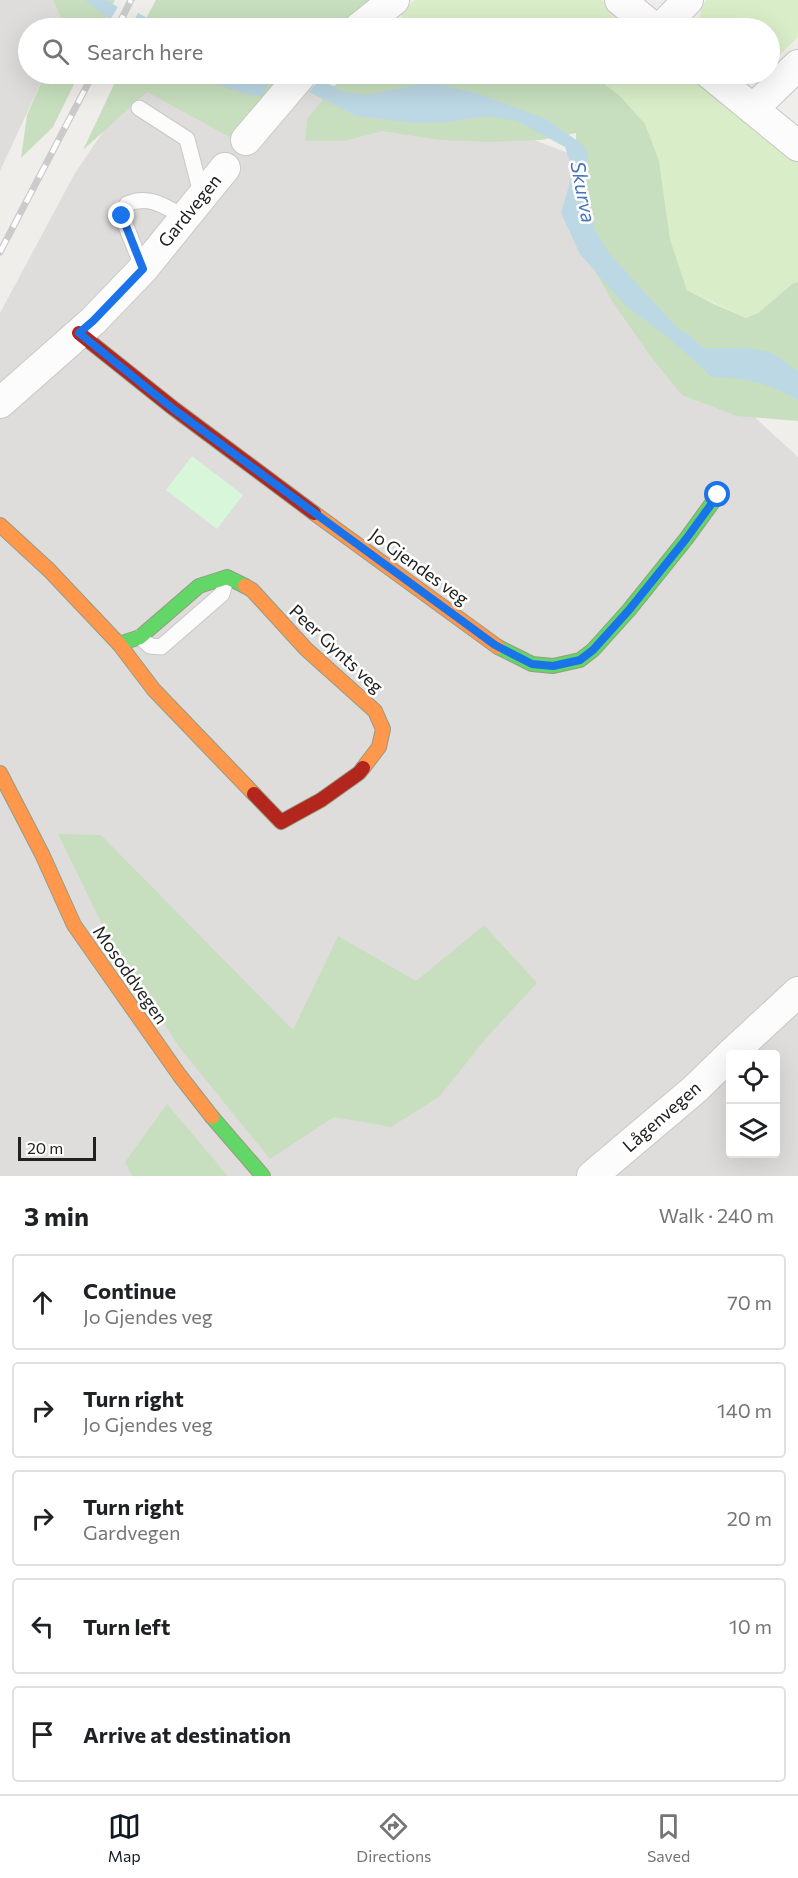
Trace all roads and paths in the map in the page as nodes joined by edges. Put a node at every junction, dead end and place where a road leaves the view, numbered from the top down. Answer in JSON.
{"nodes":[{"id":1,"x":394,"y":0,"type":"edge"},
{"id":2,"x":620,"y":0,"type":"edge"},
{"id":3,"x":688,"y":0,"type":"edge"},
{"id":4,"x":372,"y":18,"type":"edge"},
{"id":5,"x":642,"y":18,"type":"edge"},
{"id":6,"x":671,"y":18,"type":"edge"},
{"id":7,"x":798,"y":65,"type":"edge"},
{"id":8,"x":780,"y":83,"type":"edge"},
{"id":9,"x":294,"y":84,"type":"edge"},
{"id":10,"x":722,"y":84,"type":"edge"},
{"id":11,"x":779,"y":84,"type":"edge"},
{"id":12,"x":139,"y":108,"type":"dead end"},
{"id":13,"x":753,"y":109,"type":"junction"},
{"id":14,"x":246,"y":140,"type":"dead end"},
{"id":15,"x":798,"y":146,"type":"edge"},
{"id":16,"x":225,"y":168,"type":"dead end"},
{"id":17,"x":194,"y":208,"type":"junction"},
{"id":18,"x":143,"y":269,"type":"junction"},
{"id":19,"x":79,"y":333,"type":"junction"},
{"id":20,"x":0,"y":403,"type":"edge"},
{"id":21,"x":718,"y":495,"type":"dead end"},
{"id":22,"x":0,"y":525,"type":"edge"},
{"id":23,"x":227,"y":577,"type":"junction"},
{"id":24,"x":140,"y":638,"type":"junction"},
{"id":25,"x":119,"y":644,"type":"junction"},
{"id":26,"x":0,"y":774,"type":"edge"},
{"id":27,"x":798,"y":992,"type":"edge"},
{"id":28,"x":736,"y":1050,"type":"edge"},
{"id":29,"x":726,"y":1060,"type":"edge"},
{"id":30,"x":263,"y":1176,"type":"edge"},
{"id":31,"x":592,"y":1176,"type":"edge"}],
"edges":[{"from":1,"to":4,"type":"street"},
{"from":2,"to":5,"type":"street"},
{"from":3,"to":6,"type":"street"},
{"from":7,"to":8,"type":"street"},
{"from":9,"to":14,"type":"street"},
{"from":10,"to":13,"type":"street"},
{"from":11,"to":13,"type":"street"},
{"from":12,"to":17,"type":"lane"},
{"from":13,"to":15,"type":"street"},
{"from":16,"to":17,"type":"street","name":"Gardvegen"},
{"from":17,"to":18,"type":"street","name":"Gardvegen"},
{"from":17,"to":18,"type":"lane"},
{"from":18,"to":19,"type":"street","name":"Gardvegen"},
{"from":19,"to":20,"type":"street","name":"Gardvegen"},
{"from":19,"to":21,"type":"street","name":"Jo Gjendes veg"},
{"from":22,"to":25,"type":"street","name":"Peer Gynts veg"},
{"from":23,"to":24,"type":"street"},
{"from":23,"to":24,"type":"lane"},
{"from":23,"to":25,"type":"street","name":"Peer Gynts veg"},
{"from":24,"to":25,"type":"street"},
{"from":26,"to":30,"type":"street","name":"Mosoddvegen"},
{"from":27,"to":28,"type":"street","name":"Lågenvegen"},
{"from":29,"to":31,"type":"street","name":"Lågenvegen"}]}
